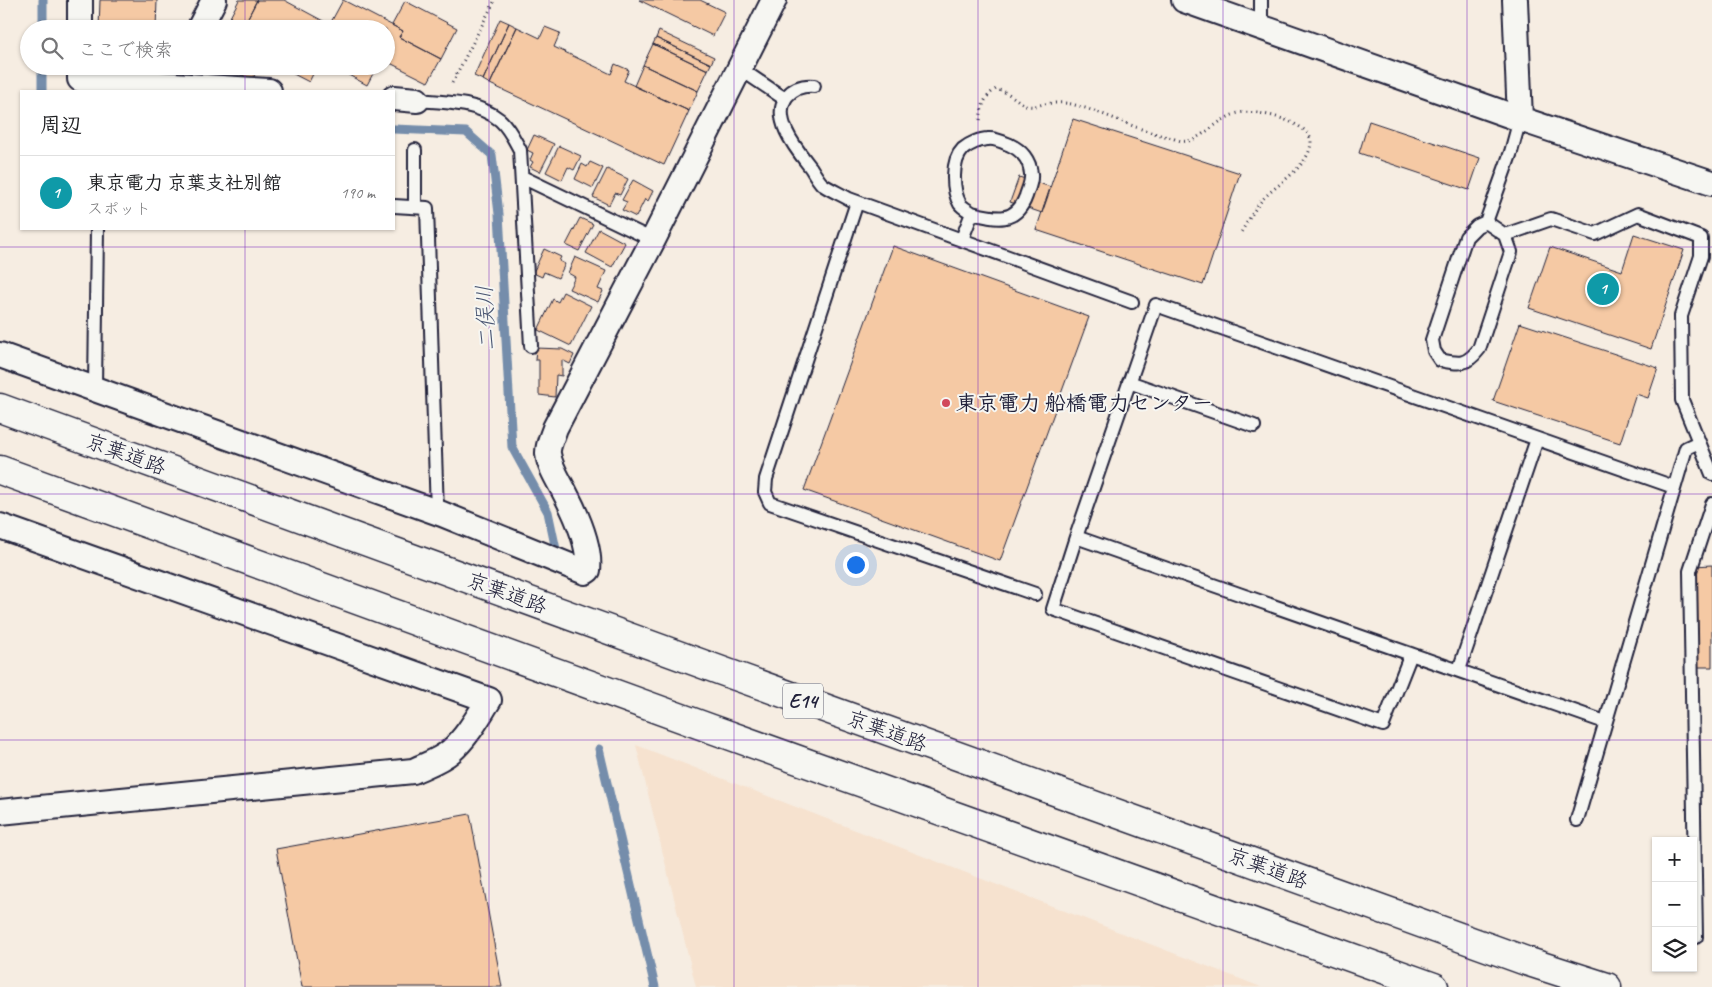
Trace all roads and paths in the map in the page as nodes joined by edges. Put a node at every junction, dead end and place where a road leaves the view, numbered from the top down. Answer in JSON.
{"nodes":[{"id":1,"x":80,"y":0,"type":"edge"},
{"id":2,"x":214,"y":0,"type":"edge"},
{"id":3,"x":495,"y":0,"type":"edge"},
{"id":4,"x":774,"y":0,"type":"edge"},
{"id":5,"x":1184,"y":0,"type":"edge"},
{"id":6,"x":1261,"y":0,"type":"edge"},
{"id":7,"x":1514,"y":0,"type":"edge"},
{"id":8,"x":80,"y":20,"type":"edge"},
{"id":9,"x":204,"y":20,"type":"edge"},
{"id":10,"x":1261,"y":27,"type":"junction"},
{"id":11,"x":739,"y":68,"type":"junction"},
{"id":12,"x":80,"y":75,"type":"edge"},
{"id":13,"x":175,"y":76,"type":"edge"},
{"id":14,"x":814,"y":86,"type":"dead end"},
{"id":15,"x":263,"y":90,"type":"edge"},
{"id":16,"x":405,"y":99,"type":"edge"},
{"id":17,"x":785,"y":99,"type":"junction"},
{"id":18,"x":443,"y":102,"type":"junction"},
{"id":19,"x":1520,"y":119,"type":"junction"},
{"id":20,"x":982,"y":140,"type":"junction"},
{"id":21,"x":414,"y":150,"type":"dead end"},
{"id":22,"x":522,"y":177,"type":"junction"},
{"id":23,"x":1712,"y":183,"type":"edge"},
{"id":24,"x":856,"y":202,"type":"junction"},
{"id":25,"x":395,"y":206,"type":"edge"},
{"id":26,"x":415,"y":207,"type":"junction"},
{"id":27,"x":972,"y":213,"type":"junction"},
{"id":28,"x":1486,"y":222,"type":"junction"},
{"id":29,"x":97,"y":230,"type":"edge"},
{"id":30,"x":1240,"y":234,"type":"dead end"},
{"id":31,"x":1505,"y":235,"type":"junction"},
{"id":32,"x":962,"y":239,"type":"junction"},
{"id":33,"x":653,"y":240,"type":"junction"},
{"id":34,"x":1132,"y":302,"type":"dead end"},
{"id":35,"x":531,"y":346,"type":"dead end"},
{"id":36,"x":0,"y":355,"type":"edge"},
{"id":37,"x":1129,"y":382,"type":"junction"},
{"id":38,"x":95,"y":388,"type":"junction"},
{"id":39,"x":0,"y":408,"type":"edge"},
{"id":40,"x":1254,"y":426,"type":"dead end"},
{"id":41,"x":1537,"y":439,"type":"junction"},
{"id":42,"x":1699,"y":442,"type":"junction"},
{"id":43,"x":0,"y":470,"type":"edge"},
{"id":44,"x":1712,"y":474,"type":"edge"},
{"id":45,"x":1674,"y":487,"type":"junction"},
{"id":46,"x":1712,"y":504,"type":"edge"},
{"id":47,"x":437,"y":512,"type":"junction"},
{"id":48,"x":0,"y":526,"type":"edge"},
{"id":49,"x":1076,"y":537,"type":"junction"},
{"id":50,"x":1035,"y":594,"type":"dead end"},
{"id":51,"x":1411,"y":654,"type":"junction"},
{"id":52,"x":1459,"y":670,"type":"junction"},
{"id":53,"x":1605,"y":722,"type":"junction"},
{"id":54,"x":0,"y":812,"type":"edge"},
{"id":55,"x":1577,"y":820,"type":"dead end"},
{"id":56,"x":1696,"y":927,"type":"edge"},
{"id":57,"x":1434,"y":987,"type":"edge"},
{"id":58,"x":1607,"y":987,"type":"edge"}],
"edges":[{"from":1,"to":8,"type":"street"},
{"from":2,"to":9,"type":"street"},
{"from":3,"to":18,"type":"path"},
{"from":4,"to":11,"type":"street"},
{"from":5,"to":10,"type":"street"},
{"from":6,"to":10,"type":"lane"},
{"from":7,"to":19,"type":"street"},
{"from":10,"to":19,"type":"street"},
{"from":11,"to":17,"type":"lane"},
{"from":11,"to":33,"type":"street"},
{"from":12,"to":13,"type":"street"},
{"from":13,"to":15,"type":"street"},
{"from":14,"to":17,"type":"lane"},
{"from":16,"to":18,"type":"lane"},
{"from":17,"to":24,"type":"lane"},
{"from":18,"to":22,"type":"lane"},
{"from":19,"to":23,"type":"street"},
{"from":19,"to":28,"type":"lane"},
{"from":20,"to":27,"type":"lane"},
{"from":20,"to":27,"type":"lane"},
{"from":20,"to":30,"type":"path"},
{"from":21,"to":26,"type":"lane"},
{"from":22,"to":33,"type":"lane"},
{"from":22,"to":35,"type":"lane"},
{"from":24,"to":32,"type":"lane"},
{"from":24,"to":50,"type":"lane"},
{"from":25,"to":26,"type":"lane"},
{"from":26,"to":47,"type":"lane"},
{"from":27,"to":32,"type":"lane"},
{"from":28,"to":31,"type":"lane"},
{"from":28,"to":31,"type":"lane"},
{"from":29,"to":38,"type":"lane"},
{"from":31,"to":42,"type":"lane"},
{"from":32,"to":34,"type":"lane"},
{"from":33,"to":47,"type":"street"},
{"from":36,"to":38,"type":"street"},
{"from":37,"to":40,"type":"lane"},
{"from":37,"to":41,"type":"lane"},
{"from":37,"to":49,"type":"lane"},
{"from":38,"to":47,"type":"street"},
{"from":39,"to":58,"type":"highway","name":"京葉道路","number":"E14"},
{"from":41,"to":45,"type":"lane"},
{"from":41,"to":52,"type":"lane"},
{"from":42,"to":44,"type":"lane"},
{"from":42,"to":45,"type":"lane"},
{"from":43,"to":57,"type":"highway"},
{"from":45,"to":53,"type":"lane"},
{"from":46,"to":56,"type":"lane"},
{"from":48,"to":54,"type":"street"},
{"from":49,"to":51,"type":"lane"},
{"from":49,"to":51,"type":"lane"},
{"from":51,"to":52,"type":"lane"},
{"from":52,"to":53,"type":"lane"},
{"from":53,"to":55,"type":"lane"}]}
